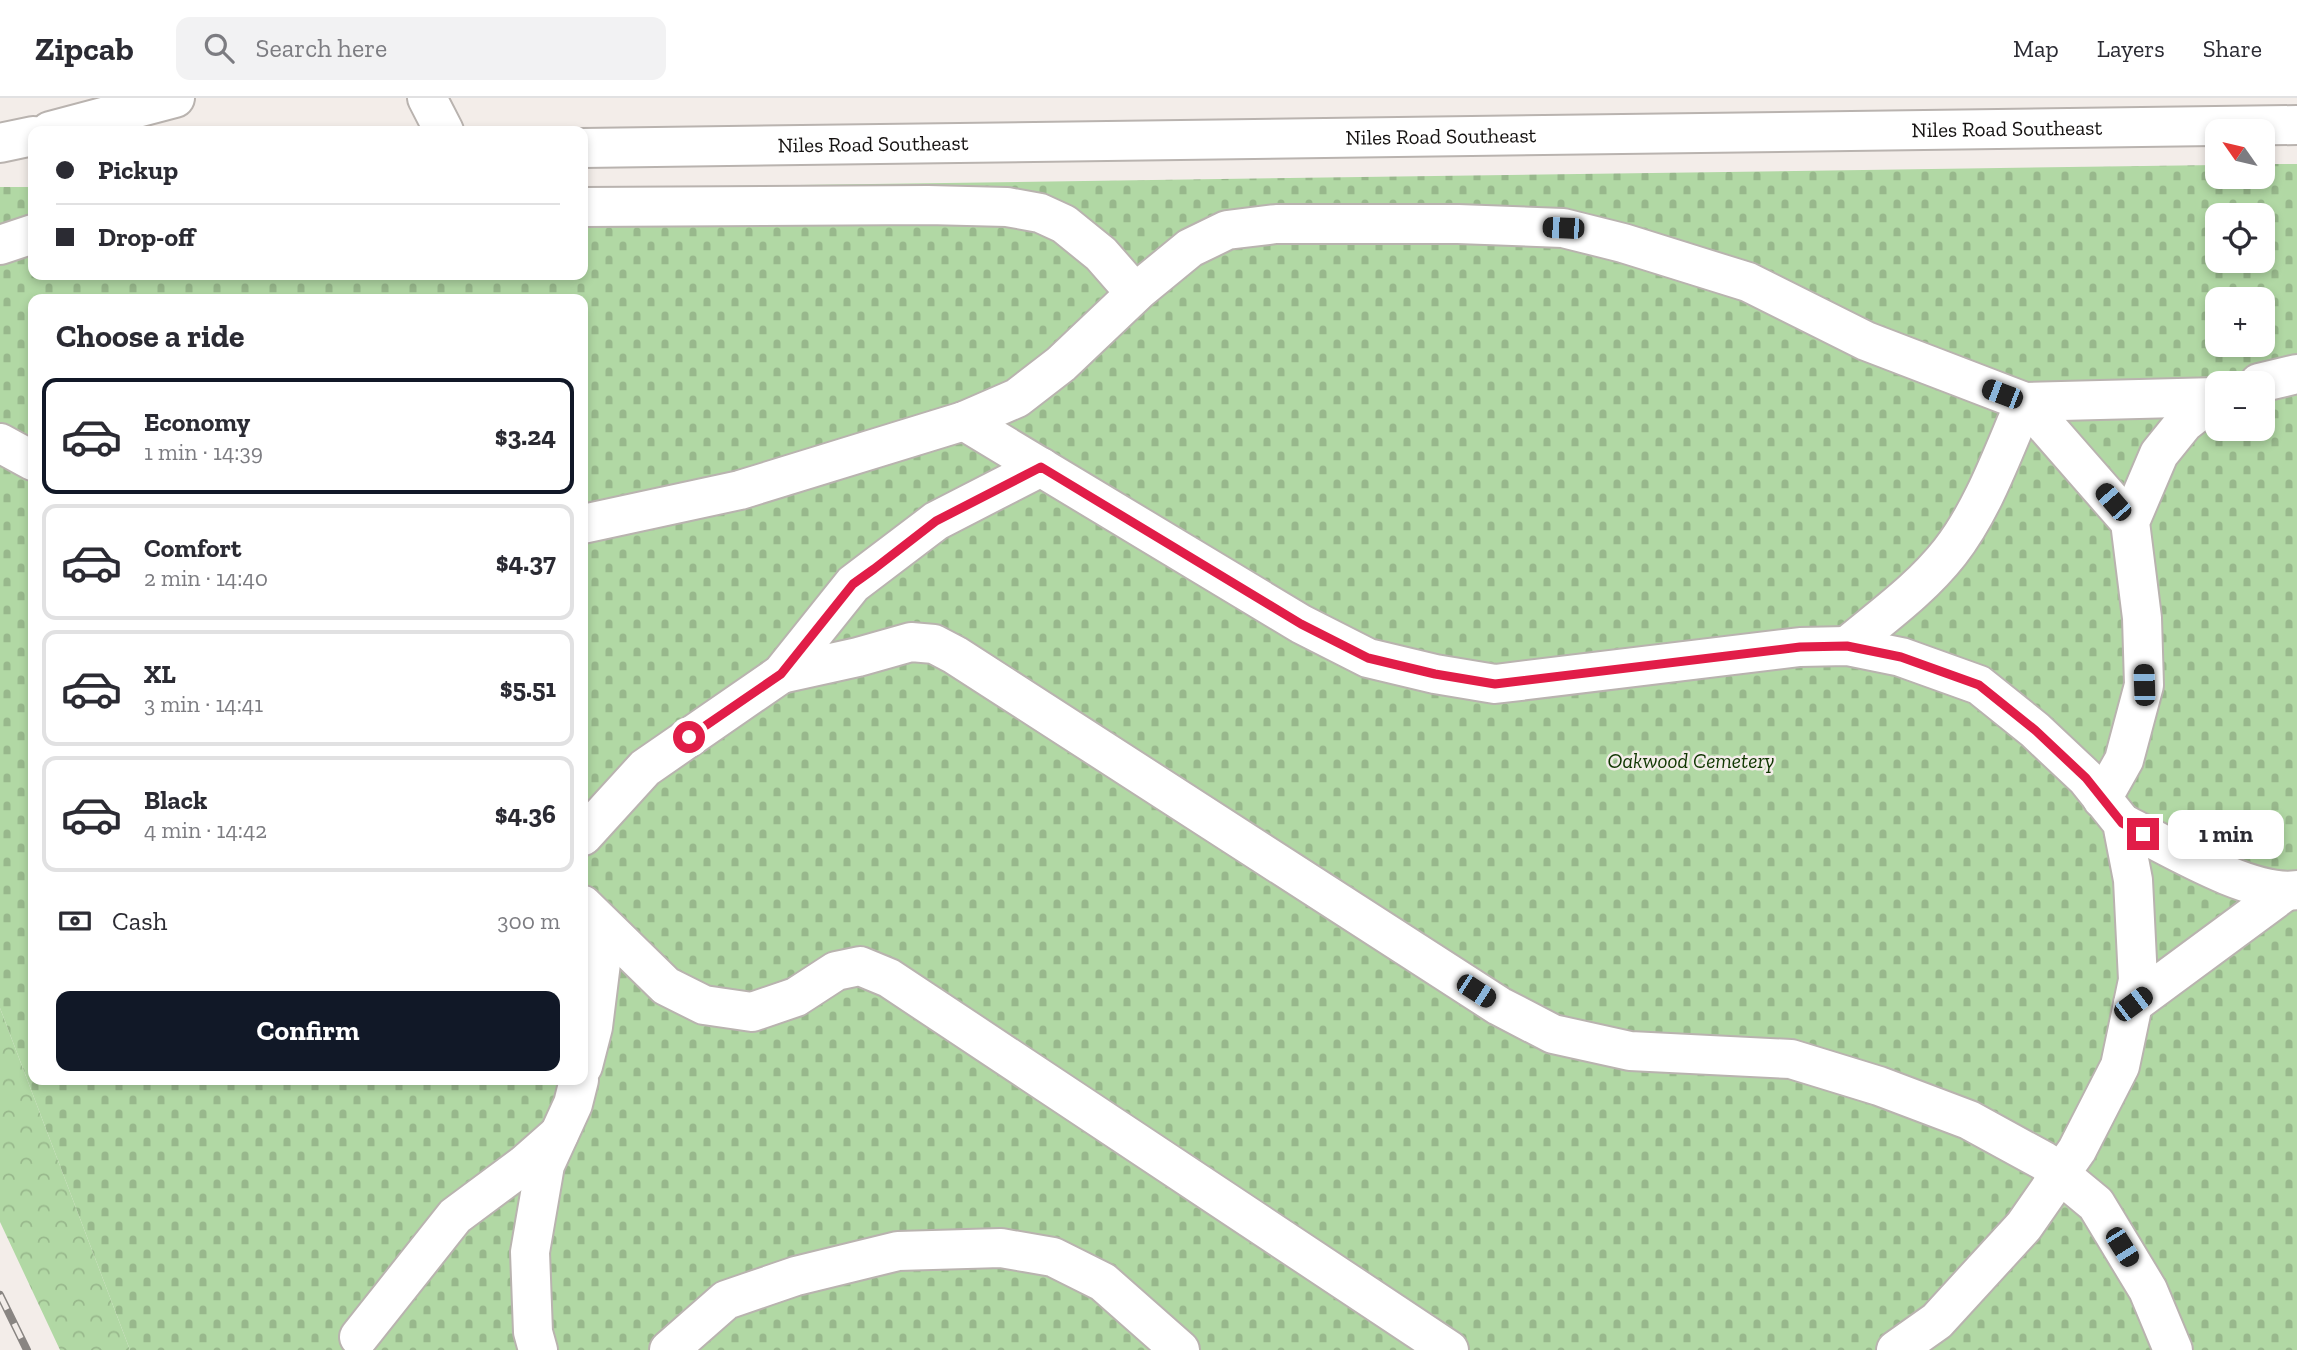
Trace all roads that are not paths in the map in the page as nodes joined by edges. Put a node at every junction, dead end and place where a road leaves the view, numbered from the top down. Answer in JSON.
{"nodes":[{"id":1,"x":175,"y":98,"type":"edge"},
{"id":2,"x":427,"y":98,"type":"edge"},
{"id":3,"x":2297,"y":125,"type":"edge"},
{"id":4,"x":69,"y":126,"type":"edge"},
{"id":5,"x":441,"y":126,"type":"edge"},
{"id":6,"x":28,"y":137,"type":"edge"},
{"id":7,"x":0,"y":143,"type":"edge"},
{"id":8,"x":588,"y":148,"type":"edge"},
{"id":9,"x":588,"y":207,"type":"edge"},
{"id":10,"x":28,"y":236,"type":"edge"},
{"id":11,"x":0,"y":245,"type":"edge"},
{"id":12,"x":1129,"y":286,"type":"dead end"},
{"id":13,"x":2297,"y":374,"type":"edge"},
{"id":14,"x":2275,"y":379,"type":"edge"},
{"id":15,"x":2205,"y":397,"type":"edge"},
{"id":16,"x":2025,"y":402,"type":"junction"},
{"id":17,"x":2205,"y":406,"type":"edge"},
{"id":18,"x":964,"y":421,"type":"junction"},
{"id":19,"x":0,"y":443,"type":"edge"},
{"id":20,"x":28,"y":458,"type":"edge"},
{"id":21,"x":1041,"y":467,"type":"junction"},
{"id":22,"x":2130,"y":522,"type":"junction"},
{"id":23,"x":588,"y":523,"type":"edge"},
{"id":24,"x":1847,"y":646,"type":"junction"},
{"id":25,"x":781,"y":674,"type":"junction"},
{"id":26,"x":2112,"y":811,"type":"junction"},
{"id":27,"x":588,"y":831,"type":"edge"},
{"id":28,"x":2292,"y":890,"type":"edge"},
{"id":29,"x":588,"y":910,"type":"edge"},
{"id":30,"x":588,"y":930,"type":"edge"},
{"id":31,"x":2133,"y":1004,"type":"junction"},
{"id":32,"x":588,"y":1046,"type":"edge"},
{"id":33,"x":578,"y":1085,"type":"edge"},
{"id":34,"x":559,"y":1134,"type":"junction"},
{"id":35,"x":2060,"y":1174,"type":"junction"},
{"id":36,"x":359,"y":1338,"type":"dead end"},
{"id":37,"x":538,"y":1350,"type":"edge"},
{"id":38,"x":669,"y":1350,"type":"edge"},
{"id":39,"x":1180,"y":1350,"type":"edge"},
{"id":40,"x":1449,"y":1350,"type":"edge"},
{"id":41,"x":1896,"y":1350,"type":"edge"},
{"id":42,"x":2173,"y":1350,"type":"edge"}],
"edges":[{"from":1,"to":4,"type":"main road"},
{"from":2,"to":5,"type":"main road"},
{"from":3,"to":8,"type":"main road","name":"Niles Road Southeast"},
{"from":6,"to":7,"type":"main road"},
{"from":9,"to":12,"type":"main road"},
{"from":10,"to":11,"type":"main road"},
{"from":13,"to":14,"type":"main road"},
{"from":15,"to":16,"type":"main road"},
{"from":16,"to":18,"type":"main road"},
{"from":16,"to":22,"type":"main road"},
{"from":16,"to":24,"type":"main road"},
{"from":17,"to":22,"type":"main road"},
{"from":18,"to":21,"type":"main road"},
{"from":18,"to":23,"type":"main road"},
{"from":19,"to":20,"type":"main road"},
{"from":21,"to":24,"type":"main road"},
{"from":21,"to":25,"type":"main road"},
{"from":22,"to":26,"type":"main road"},
{"from":24,"to":26,"type":"main road"},
{"from":25,"to":27,"type":"main road"},
{"from":25,"to":35,"type":"main road"},
{"from":26,"to":28,"type":"main road"},
{"from":26,"to":31,"type":"main road"},
{"from":28,"to":31,"type":"main road"},
{"from":29,"to":40,"type":"main road"},
{"from":30,"to":32,"type":"main road"},
{"from":31,"to":35,"type":"main road"},
{"from":33,"to":34,"type":"main road"},
{"from":34,"to":36,"type":"main road"},
{"from":34,"to":37,"type":"main road"},
{"from":35,"to":41,"type":"main road"},
{"from":35,"to":42,"type":"main road"},
{"from":38,"to":39,"type":"main road"}]}
